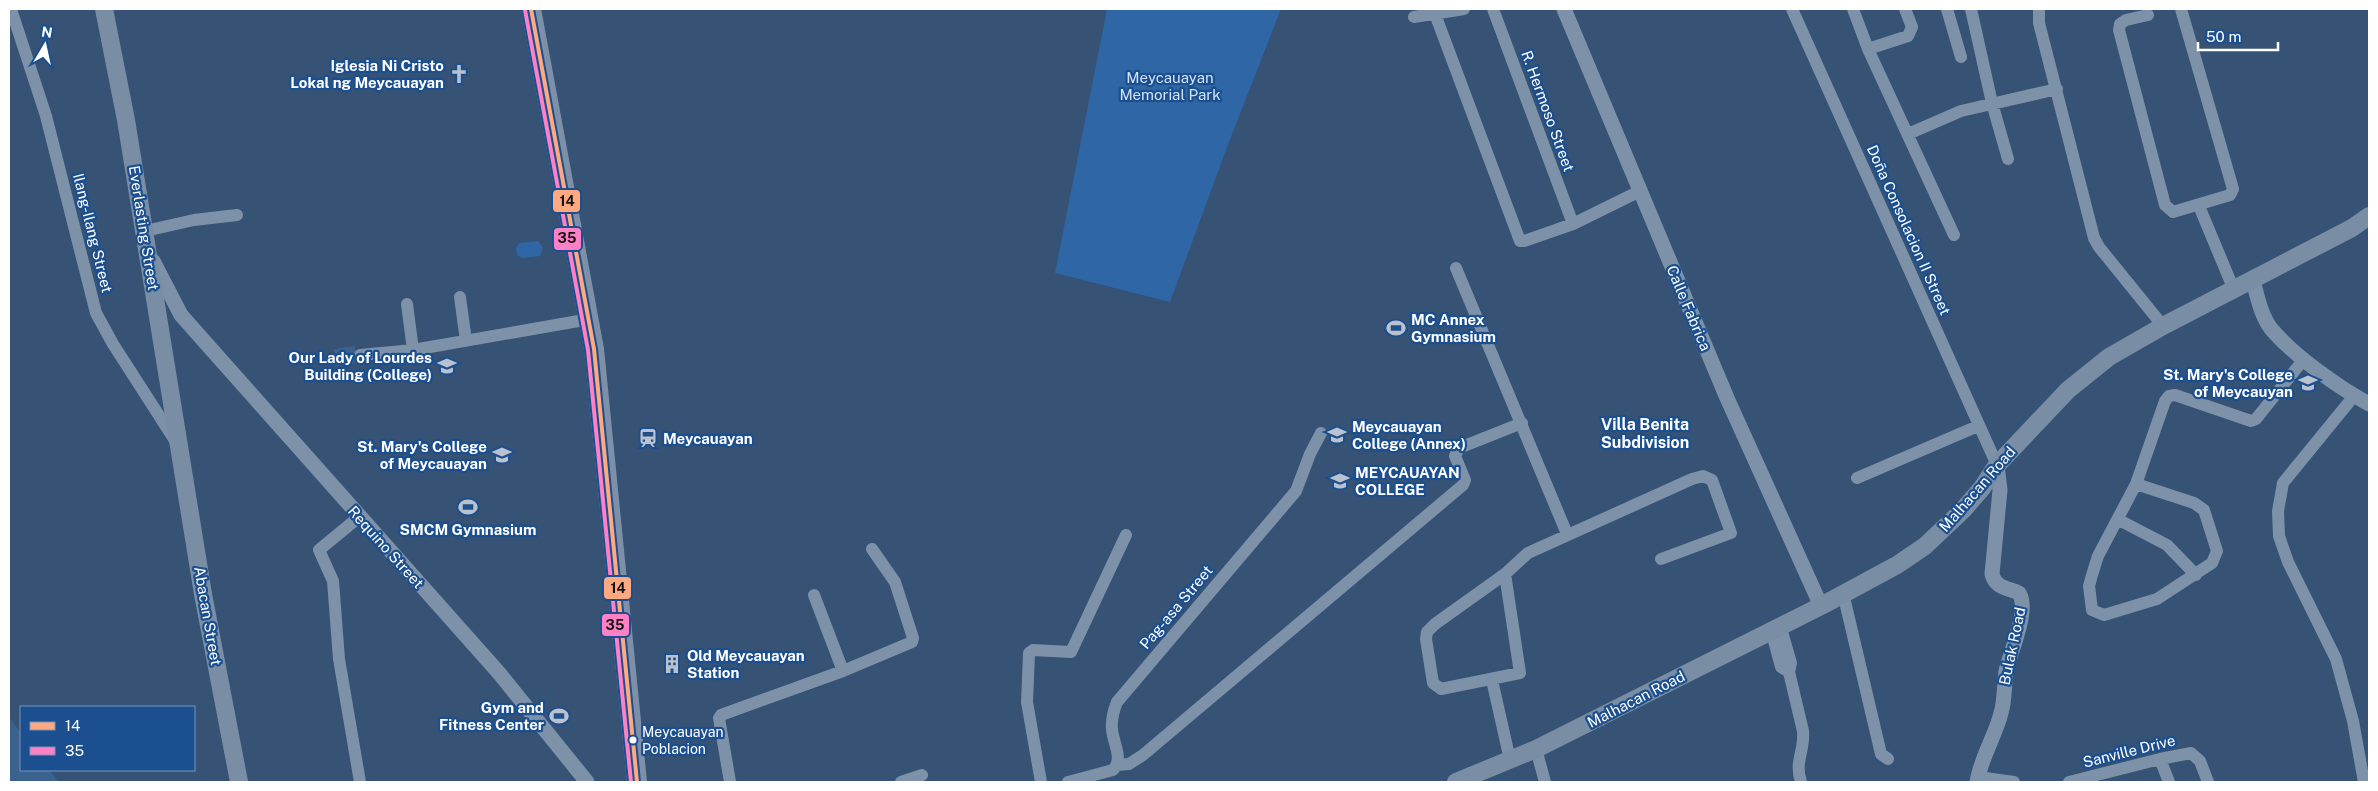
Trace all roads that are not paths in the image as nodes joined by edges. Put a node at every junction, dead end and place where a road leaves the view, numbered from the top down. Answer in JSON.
{"nodes":[{"id":1,"x":10,"y":9,"type":"edge"},
{"id":2,"x":104,"y":9,"type":"edge"},
{"id":3,"x":531,"y":9,"type":"edge"},
{"id":4,"x":1464,"y":9,"type":"edge"},
{"id":5,"x":1493,"y":9,"type":"edge"},
{"id":6,"x":1564,"y":9,"type":"edge"},
{"id":7,"x":1792,"y":9,"type":"edge"},
{"id":8,"x":1853,"y":9,"type":"edge"},
{"id":9,"x":1905,"y":9,"type":"edge"},
{"id":10,"x":1947,"y":9,"type":"edge"},
{"id":11,"x":1971,"y":9,"type":"edge"},
{"id":12,"x":2039,"y":9,"type":"edge"},
{"id":13,"x":2182,"y":9,"type":"edge"},
{"id":14,"x":1435,"y":14,"type":"junction"},
{"id":15,"x":2148,"y":15,"type":"dead end"},
{"id":16,"x":1414,"y":17,"type":"dead end"},
{"id":17,"x":1868,"y":49,"type":"junction"},
{"id":18,"x":1961,"y":57,"type":"dead end"},
{"id":19,"x":2057,"y":89,"type":"junction"},
{"id":20,"x":1992,"y":103,"type":"junction"},
{"id":21,"x":1908,"y":134,"type":"junction"},
{"id":22,"x":2008,"y":159,"type":"dead end"},
{"id":23,"x":1640,"y":191,"type":"junction"},
{"id":24,"x":2199,"y":206,"type":"junction"},
{"id":25,"x":237,"y":215,"type":"dead end"},
{"id":26,"x":2369,"y":216,"type":"edge"},
{"id":27,"x":1572,"y":224,"type":"junction"},
{"id":28,"x":2361,"y":228,"type":"edge"},
{"id":29,"x":145,"y":231,"type":"junction"},
{"id":30,"x":1954,"y":235,"type":"dead end"},
{"id":31,"x":149,"y":253,"type":"junction"},
{"id":32,"x":1456,"y":268,"type":"dead end"},
{"id":33,"x":2253,"y":281,"type":"junction"},
{"id":34,"x":154,"y":288,"type":"junction"},
{"id":35,"x":2234,"y":290,"type":"junction"},
{"id":36,"x":460,"y":297,"type":"dead end"},
{"id":37,"x":407,"y":304,"type":"dead end"},
{"id":38,"x":181,"y":315,"type":"junction"},
{"id":39,"x":590,"y":319,"type":"junction"},
{"id":40,"x":2163,"y":326,"type":"junction"},
{"id":41,"x":466,"y":341,"type":"junction"},
{"id":42,"x":413,"y":350,"type":"junction"},
{"id":43,"x":360,"y":355,"type":"dead end"},
{"id":44,"x":2304,"y":359,"type":"junction"},
{"id":45,"x":2354,"y":396,"type":"junction"},
{"id":46,"x":2369,"y":404,"type":"edge"},
{"id":47,"x":1522,"y":423,"type":"junction"},
{"id":48,"x":1978,"y":426,"type":"junction"},
{"id":49,"x":1321,"y":433,"type":"dead end"},
{"id":50,"x":180,"y":449,"type":"junction"},
{"id":51,"x":1997,"y":465,"type":"junction"},
{"id":52,"x":1857,"y":478,"type":"dead end"},
{"id":53,"x":2136,"y":484,"type":"junction"},
{"id":54,"x":359,"y":517,"type":"junction"},
{"id":55,"x":2119,"y":520,"type":"junction"},
{"id":56,"x":1567,"y":534,"type":"junction"},
{"id":57,"x":1126,"y":535,"type":"dead end"},
{"id":58,"x":872,"y":549,"type":"dead end"},
{"id":59,"x":1661,"y":559,"type":"dead end"},
{"id":60,"x":1505,"y":574,"type":"junction"},
{"id":61,"x":2196,"y":575,"type":"junction"},
{"id":62,"x":1843,"y":593,"type":"junction"},
{"id":63,"x":814,"y":595,"type":"dead end"},
{"id":64,"x":1820,"y":606,"type":"junction"},
{"id":65,"x":1775,"y":627,"type":"junction"},
{"id":66,"x":843,"y":671,"type":"junction"},
{"id":67,"x":1492,"y":680,"type":"junction"},
{"id":68,"x":1536,"y":749,"type":"junction"},
{"id":69,"x":1888,"y":759,"type":"dead end"},
{"id":70,"x":2160,"y":759,"type":"junction"},
{"id":71,"x":1510,"y":760,"type":"junction"},
{"id":72,"x":1117,"y":765,"type":"junction"},
{"id":73,"x":922,"y":775,"type":"dead end"},
{"id":74,"x":2117,"y":777,"type":"edge"},
{"id":75,"x":1978,"y":780,"type":"edge"},
{"id":76,"x":240,"y":782,"type":"edge"},
{"id":77,"x":360,"y":782,"type":"edge"},
{"id":78,"x":587,"y":782,"type":"edge"},
{"id":79,"x":637,"y":782,"type":"edge"},
{"id":80,"x":730,"y":782,"type":"edge"},
{"id":81,"x":901,"y":782,"type":"edge"},
{"id":82,"x":1041,"y":782,"type":"edge"},
{"id":83,"x":1068,"y":782,"type":"edge"},
{"id":84,"x":1456,"y":782,"type":"edge"},
{"id":85,"x":1545,"y":782,"type":"edge"},
{"id":86,"x":1801,"y":782,"type":"edge"},
{"id":87,"x":2014,"y":782,"type":"edge"},
{"id":88,"x":2069,"y":782,"type":"edge"},
{"id":89,"x":2169,"y":782,"type":"edge"},
{"id":90,"x":2208,"y":782,"type":"edge"},
{"id":91,"x":2364,"y":782,"type":"edge"}],
"edges":[{"from":1,"to":50,"type":"street","name":"Ilang-Ilang Street"},
{"from":2,"to":29,"type":"main road","name":"Everlasting Street"},
{"from":3,"to":39,"type":"highway"},
{"from":4,"to":14,"type":"street"},
{"from":5,"to":27,"type":"street","name":"R. Hermoso Street"},
{"from":6,"to":23,"type":"street","name":"Calle Fabrica"},
{"from":7,"to":48,"type":"street","name":"Doña Consolacion II Street"},
{"from":8,"to":17,"type":"street"},
{"from":9,"to":17,"type":"street"},
{"from":10,"to":18,"type":"street"},
{"from":11,"to":20,"type":"street"},
{"from":12,"to":19,"type":"street"},
{"from":13,"to":24,"type":"street"},
{"from":14,"to":16,"type":"street"},
{"from":14,"to":27,"type":"street"},
{"from":15,"to":24,"type":"street"},
{"from":17,"to":21,"type":"street"},
{"from":19,"to":20,"type":"street"},
{"from":19,"to":40,"type":"street"},
{"from":20,"to":21,"type":"street"},
{"from":20,"to":22,"type":"street"},
{"from":21,"to":30,"type":"street"},
{"from":23,"to":27,"type":"street"},
{"from":23,"to":64,"type":"street","name":"Calle Fabrica"},
{"from":24,"to":35,"type":"street"},
{"from":25,"to":29,"type":"street"},
{"from":26,"to":28,"type":"main road","name":"Malhacan Road"},
{"from":28,"to":33,"type":"main road","name":"Malhacan Road"},
{"from":29,"to":31,"type":"main road","name":"Everlasting Street"},
{"from":31,"to":34,"type":"main road","name":"Everlasting Street"},
{"from":31,"to":38,"type":"street","name":"Requino Street"},
{"from":32,"to":47,"type":"street"},
{"from":33,"to":35,"type":"main road","name":"Malhacan Road"},
{"from":33,"to":44,"type":"street"},
{"from":34,"to":38,"type":"street","name":"Requino Street"},
{"from":34,"to":50,"type":"main road","name":"Everlasting Street"},
{"from":35,"to":40,"type":"main road","name":"Malhacan Road"},
{"from":36,"to":41,"type":"street"},
{"from":37,"to":42,"type":"street"},
{"from":38,"to":54,"type":"street","name":"Requino Street"},
{"from":39,"to":41,"type":"street"},
{"from":39,"to":79,"type":"highway"},
{"from":40,"to":51,"type":"main road","name":"Malhacan Road"},
{"from":41,"to":42,"type":"street"},
{"from":42,"to":43,"type":"street"},
{"from":44,"to":45,"type":"street"},
{"from":44,"to":53,"type":"street"},
{"from":45,"to":46,"type":"street"},
{"from":45,"to":91,"type":"street"},
{"from":47,"to":56,"type":"street"},
{"from":47,"to":72,"type":"street"},
{"from":48,"to":51,"type":"street","name":"Doña Consolacion II Street"},
{"from":48,"to":52,"type":"street"},
{"from":49,"to":72,"type":"street","name":"Pag-asa Street"},
{"from":50,"to":76,"type":"main road","name":"Abacan Street"},
{"from":51,"to":62,"type":"main road","name":"Malhacan Road"},
{"from":51,"to":75,"type":"street","name":"Bulak Road"},
{"from":53,"to":55,"type":"street"},
{"from":53,"to":61,"type":"street"},
{"from":54,"to":77,"type":"street"},
{"from":54,"to":78,"type":"street","name":"Requino Street"},
{"from":55,"to":61,"type":"street"},
{"from":55,"to":61,"type":"street"},
{"from":56,"to":59,"type":"street"},
{"from":56,"to":60,"type":"street"},
{"from":57,"to":82,"type":"street"},
{"from":58,"to":66,"type":"street"},
{"from":60,"to":67,"type":"street"},
{"from":60,"to":67,"type":"street"},
{"from":62,"to":64,"type":"main road","name":"Malhacan Road"},
{"from":62,"to":69,"type":"street"},
{"from":63,"to":66,"type":"street"},
{"from":64,"to":65,"type":"main road","name":"Malhacan Road"},
{"from":65,"to":68,"type":"main road","name":"Malhacan Road"},
{"from":65,"to":86,"type":"street"},
{"from":66,"to":80,"type":"street"},
{"from":67,"to":71,"type":"street"},
{"from":68,"to":71,"type":"main road","name":"Malhacan Road"},
{"from":68,"to":85,"type":"street"},
{"from":70,"to":74,"type":"street","name":"Sanville Drive"},
{"from":70,"to":89,"type":"street"},
{"from":70,"to":90,"type":"street","name":"Sanville Drive"},
{"from":71,"to":84,"type":"main road","name":"Malhacan Road"},
{"from":72,"to":83,"type":"street"},
{"from":73,"to":81,"type":"street"},
{"from":74,"to":88,"type":"street","name":"Sanville Drive"},
{"from":75,"to":87,"type":"street"}]}
